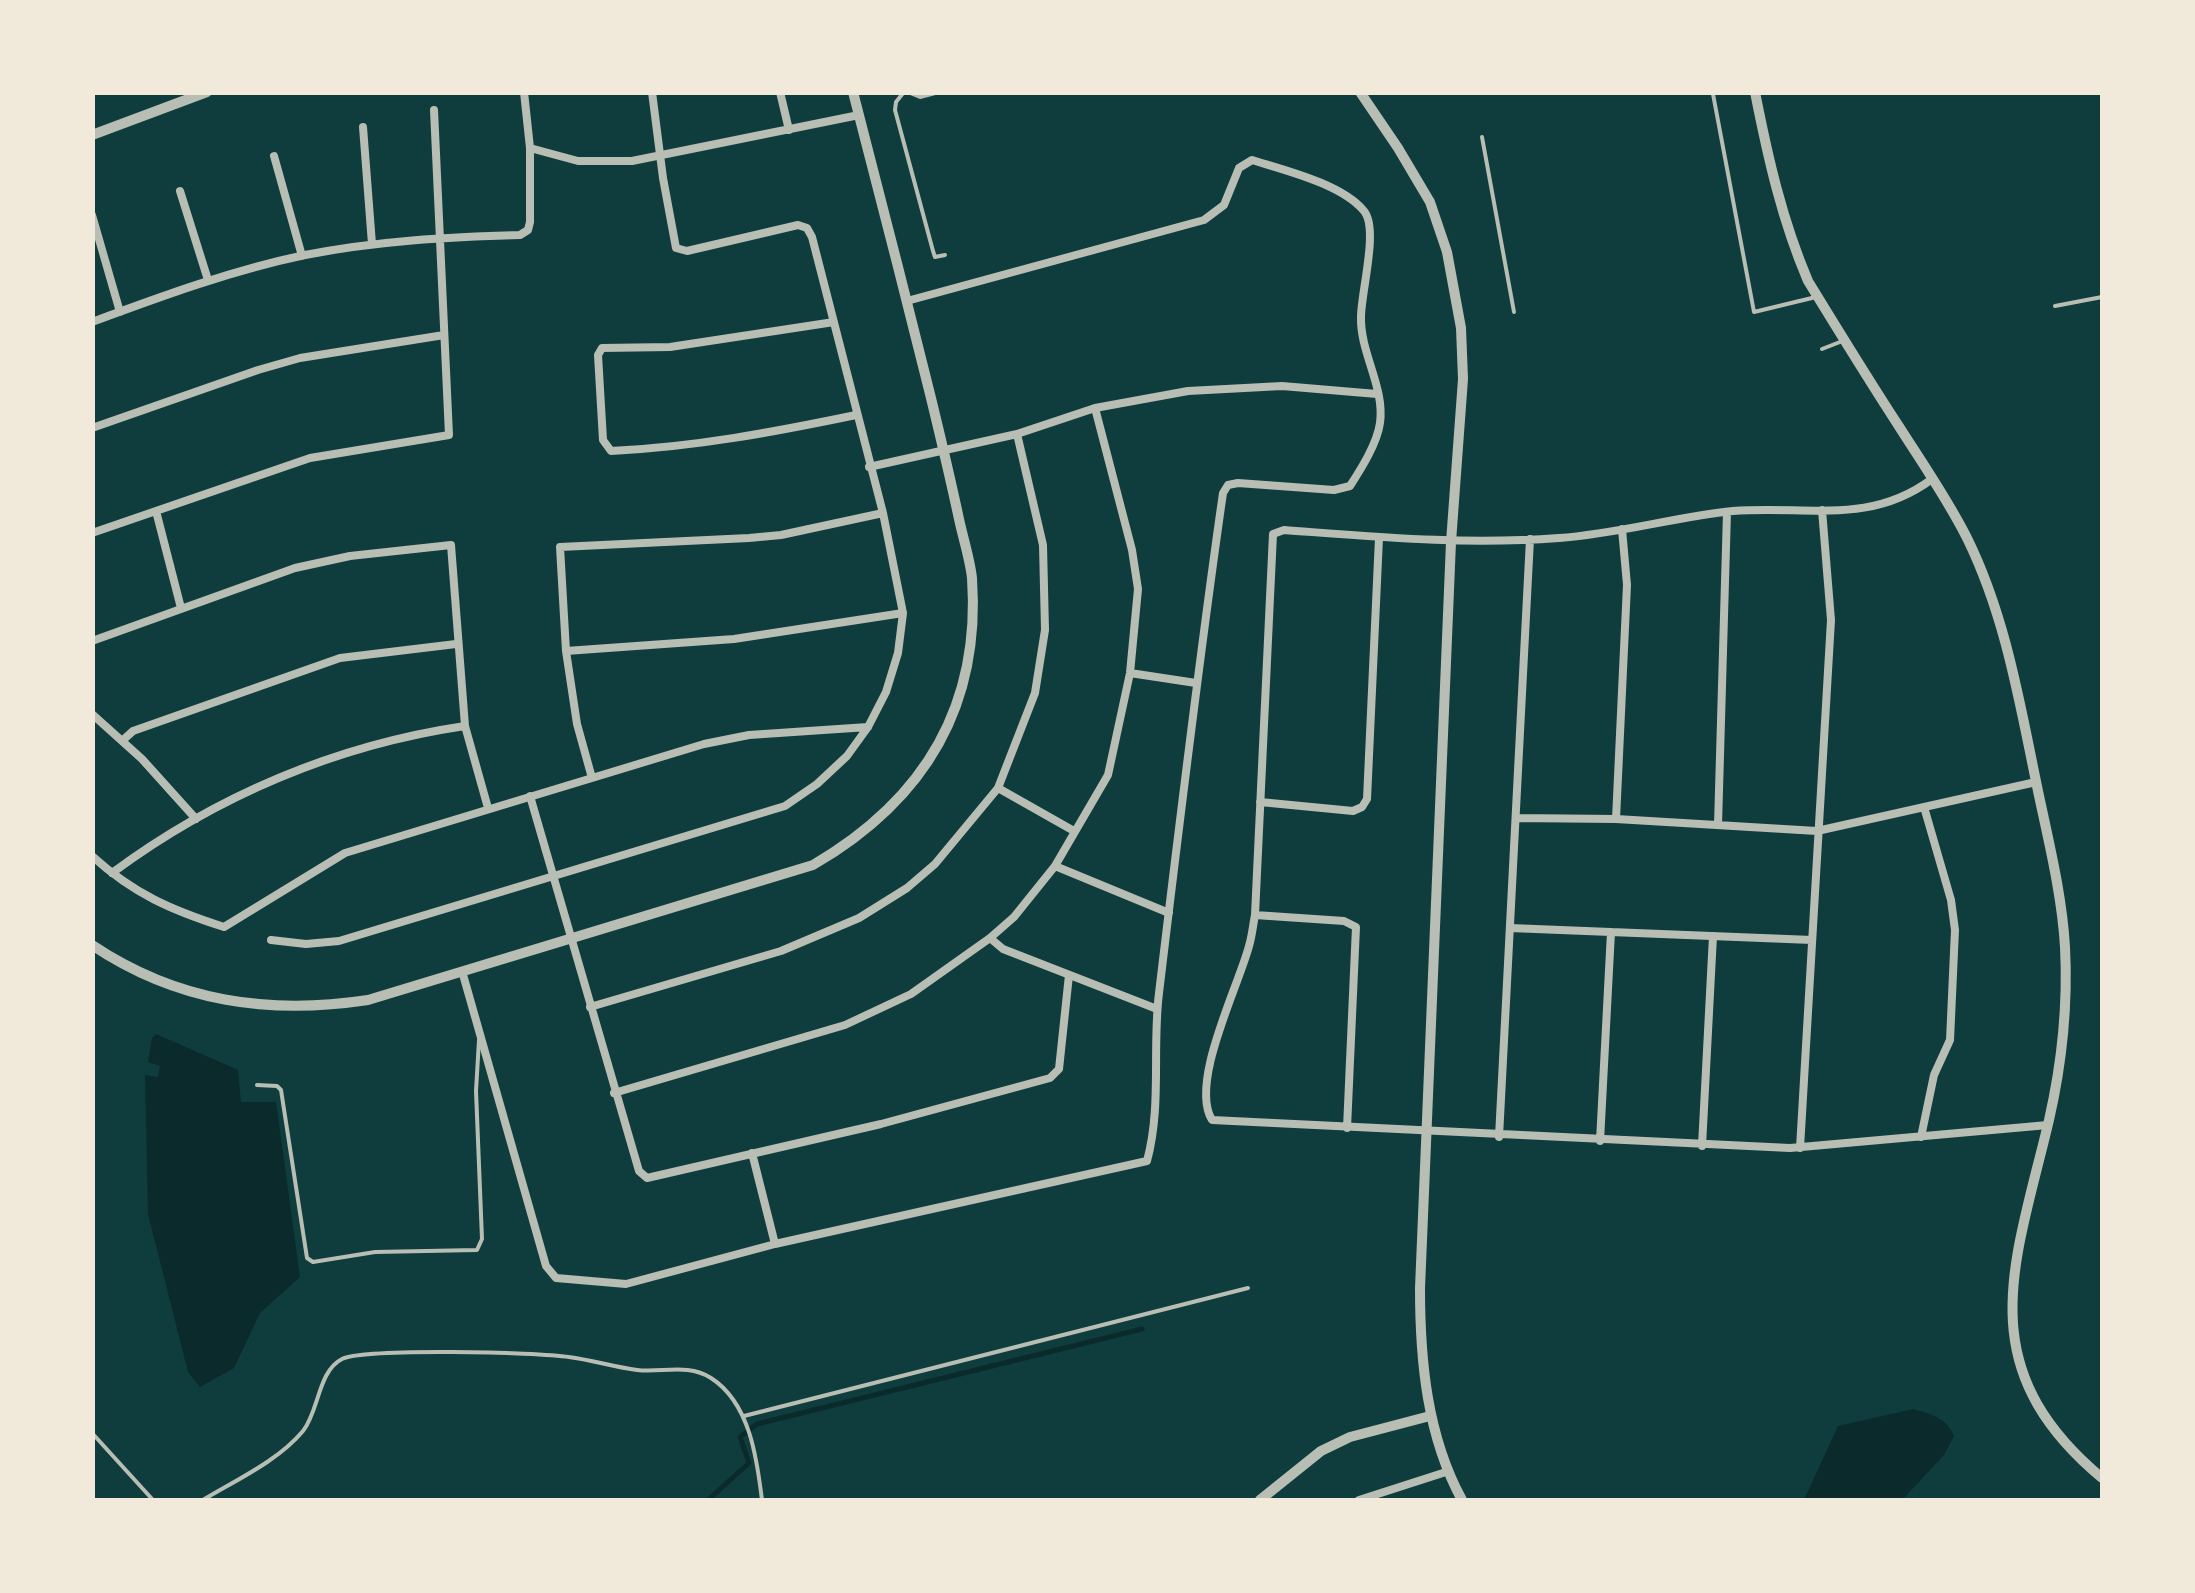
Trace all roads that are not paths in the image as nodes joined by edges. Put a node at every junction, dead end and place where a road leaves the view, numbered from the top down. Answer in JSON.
{"nodes":[{"id":1,"x":207,"y":92,"type":"edge"},
{"id":2,"x":524,"y":92,"type":"edge"},
{"id":3,"x":652,"y":92,"type":"edge"},
{"id":4,"x":780,"y":92,"type":"edge"},
{"id":5,"x":853,"y":92,"type":"edge"},
{"id":6,"x":906,"y":92,"type":"edge"},
{"id":7,"x":939,"y":92,"type":"edge"},
{"id":8,"x":1360,"y":92,"type":"edge"},
{"id":9,"x":1755,"y":92,"type":"edge"},
{"id":10,"x":1713,"y":94,"type":"edge"},
{"id":11,"x":434,"y":110,"type":"dead end"},
{"id":12,"x":859,"y":115,"type":"junction"},
{"id":13,"x":363,"y":127,"type":"dead end"},
{"id":14,"x":789,"y":130,"type":"junction"},
{"id":15,"x":92,"y":135,"type":"edge"},
{"id":16,"x":1482,"y":137,"type":"dead end"},
{"id":17,"x":530,"y":148,"type":"junction"},
{"id":18,"x":660,"y":153,"type":"junction"},
{"id":19,"x":274,"y":156,"type":"dead end"},
{"id":20,"x":180,"y":191,"type":"dead end"},
{"id":21,"x":92,"y":215,"type":"edge"},
{"id":22,"x":439,"y":237,"type":"junction"},
{"id":23,"x":372,"y":244,"type":"junction"},
{"id":24,"x":944,"y":255,"type":"dead end"},
{"id":25,"x":302,"y":256,"type":"junction"},
{"id":26,"x":208,"y":280,"type":"junction"},
{"id":27,"x":1817,"y":297,"type":"junction"},
{"id":28,"x":2102,"y":297,"type":"edge"},
{"id":29,"x":907,"y":301,"type":"junction"},
{"id":30,"x":2055,"y":306,"type":"dead end"},
{"id":31,"x":120,"y":312,"type":"junction"},
{"id":32,"x":1514,"y":312,"type":"dead end"},
{"id":33,"x":92,"y":322,"type":"edge"},
{"id":34,"x":834,"y":322,"type":"junction"},
{"id":35,"x":444,"y":335,"type":"junction"},
{"id":36,"x":1843,"y":340,"type":"junction"},
{"id":37,"x":1822,"y":349,"type":"dead end"},
{"id":38,"x":1377,"y":394,"type":"junction"},
{"id":39,"x":1095,"y":408,"type":"junction"},
{"id":40,"x":856,"y":415,"type":"junction"},
{"id":41,"x":92,"y":428,"type":"edge"},
{"id":42,"x":1017,"y":434,"type":"junction"},
{"id":43,"x":944,"y":450,"type":"junction"},
{"id":44,"x":869,"y":467,"type":"junction"},
{"id":45,"x":1932,"y":479,"type":"junction"},
{"id":46,"x":1822,"y":510,"type":"junction"},
{"id":47,"x":156,"y":511,"type":"junction"},
{"id":48,"x":1727,"y":512,"type":"junction"},
{"id":49,"x":883,"y":513,"type":"junction"},
{"id":50,"x":1622,"y":528,"type":"junction"},
{"id":51,"x":92,"y":533,"type":"edge"},
{"id":52,"x":1380,"y":538,"type":"junction"},
{"id":53,"x":1530,"y":539,"type":"junction"},
{"id":54,"x":1451,"y":542,"type":"junction"},
{"id":55,"x":181,"y":608,"type":"junction"},
{"id":56,"x":903,"y":614,"type":"junction"},
{"id":57,"x":92,"y":642,"type":"edge"},
{"id":58,"x":456,"y":644,"type":"junction"},
{"id":59,"x":566,"y":651,"type":"junction"},
{"id":60,"x":1130,"y":673,"type":"junction"},
{"id":61,"x":1196,"y":684,"type":"junction"},
{"id":62,"x":92,"y":714,"type":"edge"},
{"id":63,"x":465,"y":726,"type":"junction"},
{"id":64,"x":868,"y":727,"type":"junction"},
{"id":65,"x":122,"y":741,"type":"junction"},
{"id":66,"x":592,"y":778,"type":"junction"},
{"id":67,"x":2036,"y":782,"type":"junction"},
{"id":68,"x":998,"y":788,"type":"junction"},
{"id":69,"x":530,"y":796,"type":"junction"},
{"id":70,"x":1260,"y":802,"type":"junction"},
{"id":71,"x":1924,"y":807,"type":"junction"},
{"id":72,"x":488,"y":808,"type":"junction"},
{"id":73,"x":1516,"y":818,"type":"junction"},
{"id":74,"x":196,"y":819,"type":"junction"},
{"id":75,"x":1616,"y":819,"type":"junction"},
{"id":76,"x":1718,"y":825,"type":"junction"},
{"id":77,"x":1074,"y":831,"type":"junction"},
{"id":78,"x":1817,"y":831,"type":"junction"},
{"id":79,"x":92,"y":856,"type":"edge"},
{"id":80,"x":1055,"y":866,"type":"junction"},
{"id":81,"x":112,"y":873,"type":"junction"},
{"id":82,"x":553,"y":874,"type":"junction"},
{"id":83,"x":1169,"y":913,"type":"junction"},
{"id":84,"x":1255,"y":915,"type":"junction"},
{"id":85,"x":1510,"y":928,"type":"junction"},
{"id":86,"x":1611,"y":932,"type":"junction"},
{"id":87,"x":1713,"y":936,"type":"junction"},
{"id":88,"x":569,"y":937,"type":"junction"},
{"id":89,"x":990,"y":938,"type":"junction"},
{"id":90,"x":271,"y":940,"type":"dead end"},
{"id":91,"x":1812,"y":940,"type":"junction"},
{"id":92,"x":92,"y":945,"type":"edge"},
{"id":93,"x":462,"y":971,"type":"junction"},
{"id":94,"x":1069,"y":975,"type":"junction"},
{"id":95,"x":590,"y":1007,"type":"junction"},
{"id":96,"x":1157,"y":1009,"type":"junction"},
{"id":97,"x":480,"y":1035,"type":"junction"},
{"id":98,"x":258,"y":1086,"type":"dead end"},
{"id":99,"x":614,"y":1093,"type":"junction"},
{"id":100,"x":2048,"y":1125,"type":"junction"},
{"id":101,"x":1347,"y":1128,"type":"junction"},
{"id":102,"x":1425,"y":1132,"type":"junction"},
{"id":103,"x":1499,"y":1136,"type":"junction"},
{"id":104,"x":1922,"y":1137,"type":"junction"},
{"id":105,"x":1600,"y":1141,"type":"junction"},
{"id":106,"x":1702,"y":1146,"type":"junction"},
{"id":107,"x":1800,"y":1148,"type":"junction"},
{"id":108,"x":752,"y":1153,"type":"junction"},
{"id":109,"x":775,"y":1244,"type":"junction"},
{"id":110,"x":1248,"y":1288,"type":"dead end"},
{"id":111,"x":1430,"y":1416,"type":"junction"},
{"id":112,"x":744,"y":1419,"type":"junction"},
{"id":113,"x":92,"y":1433,"type":"edge"},
{"id":114,"x":1446,"y":1472,"type":"junction"},
{"id":115,"x":2102,"y":1478,"type":"edge"},
{"id":116,"x":1370,"y":1499,"type":"edge"},
{"id":117,"x":152,"y":1500,"type":"edge"},
{"id":118,"x":204,"y":1500,"type":"edge"},
{"id":119,"x":762,"y":1500,"type":"edge"},
{"id":120,"x":1260,"y":1500,"type":"edge"},
{"id":121,"x":1360,"y":1500,"type":"edge"},
{"id":122,"x":1462,"y":1500,"type":"edge"}],
"edges":[{"from":1,"to":15,"type":"street"},
{"from":2,"to":17,"type":"street"},
{"from":3,"to":18,"type":"street"},
{"from":4,"to":14,"type":"street"},
{"from":5,"to":12,"type":"street"},
{"from":6,"to":7,"type":"lane"},
{"from":6,"to":24,"type":"lane"},
{"from":8,"to":54,"type":"street"},
{"from":9,"to":27,"type":"street"},
{"from":10,"to":27,"type":"lane"},
{"from":11,"to":22,"type":"street"},
{"from":12,"to":14,"type":"street"},
{"from":12,"to":29,"type":"street"},
{"from":13,"to":23,"type":"street"},
{"from":14,"to":18,"type":"street"},
{"from":16,"to":32,"type":"lane"},
{"from":17,"to":18,"type":"street"},
{"from":17,"to":22,"type":"street"},
{"from":18,"to":34,"type":"street"},
{"from":19,"to":25,"type":"street"},
{"from":20,"to":26,"type":"street"},
{"from":21,"to":31,"type":"street"},
{"from":22,"to":23,"type":"street"},
{"from":22,"to":35,"type":"street"},
{"from":23,"to":25,"type":"street"},
{"from":25,"to":26,"type":"street"},
{"from":26,"to":31,"type":"street"},
{"from":27,"to":36,"type":"street"},
{"from":28,"to":30,"type":"lane"},
{"from":29,"to":38,"type":"street"},
{"from":29,"to":43,"type":"street"},
{"from":31,"to":33,"type":"street"},
{"from":34,"to":40,"type":"street"},
{"from":34,"to":40,"type":"street"},
{"from":35,"to":41,"type":"street"},
{"from":35,"to":47,"type":"street"},
{"from":36,"to":37,"type":"lane"},
{"from":36,"to":45,"type":"street"},
{"from":38,"to":39,"type":"street"},
{"from":38,"to":61,"type":"street"},
{"from":39,"to":42,"type":"street"},
{"from":39,"to":60,"type":"street"},
{"from":40,"to":44,"type":"street"},
{"from":42,"to":43,"type":"street"},
{"from":42,"to":68,"type":"street"},
{"from":43,"to":44,"type":"street"},
{"from":43,"to":88,"type":"street"},
{"from":44,"to":49,"type":"street"},
{"from":45,"to":46,"type":"street"},
{"from":45,"to":67,"type":"street"},
{"from":46,"to":48,"type":"street"},
{"from":46,"to":78,"type":"street"},
{"from":47,"to":51,"type":"street"},
{"from":47,"to":55,"type":"street"},
{"from":48,"to":50,"type":"street"},
{"from":48,"to":76,"type":"street"},
{"from":49,"to":56,"type":"street"},
{"from":49,"to":59,"type":"street"},
{"from":50,"to":53,"type":"street"},
{"from":50,"to":75,"type":"street"},
{"from":52,"to":54,"type":"street"},
{"from":52,"to":70,"type":"street"},
{"from":52,"to":70,"type":"street"},
{"from":53,"to":54,"type":"street"},
{"from":53,"to":73,"type":"street"},
{"from":54,"to":102,"type":"street"},
{"from":55,"to":57,"type":"street"},
{"from":55,"to":58,"type":"street"},
{"from":56,"to":59,"type":"street"},
{"from":56,"to":64,"type":"street"},
{"from":58,"to":63,"type":"street"},
{"from":58,"to":65,"type":"street"},
{"from":59,"to":66,"type":"street"},
{"from":60,"to":61,"type":"street"},
{"from":60,"to":77,"type":"street"},
{"from":61,"to":83,"type":"street"},
{"from":62,"to":65,"type":"street"},
{"from":63,"to":72,"type":"street"},
{"from":63,"to":74,"type":"street"},
{"from":64,"to":66,"type":"street"},
{"from":64,"to":82,"type":"street"},
{"from":65,"to":74,"type":"street"},
{"from":66,"to":69,"type":"street"},
{"from":67,"to":71,"type":"street"},
{"from":67,"to":100,"type":"street"},
{"from":68,"to":77,"type":"street"},
{"from":68,"to":95,"type":"street"},
{"from":69,"to":72,"type":"street"},
{"from":69,"to":82,"type":"street"},
{"from":70,"to":84,"type":"street"},
{"from":71,"to":78,"type":"street"},
{"from":71,"to":104,"type":"street"},
{"from":72,"to":81,"type":"street"},
{"from":73,"to":75,"type":"street"},
{"from":73,"to":85,"type":"street"},
{"from":74,"to":81,"type":"street"},
{"from":75,"to":76,"type":"street"},
{"from":76,"to":78,"type":"street"},
{"from":77,"to":80,"type":"street"},
{"from":78,"to":91,"type":"street"},
{"from":79,"to":81,"type":"street"},
{"from":80,"to":83,"type":"street"},
{"from":80,"to":89,"type":"street"},
{"from":82,"to":88,"type":"street"},
{"from":82,"to":90,"type":"street"},
{"from":83,"to":96,"type":"street"},
{"from":84,"to":101,"type":"street"},
{"from":84,"to":101,"type":"street"},
{"from":85,"to":86,"type":"street"},
{"from":85,"to":103,"type":"street"},
{"from":86,"to":87,"type":"street"},
{"from":86,"to":105,"type":"street"},
{"from":87,"to":91,"type":"street"},
{"from":87,"to":106,"type":"street"},
{"from":88,"to":93,"type":"street"},
{"from":88,"to":95,"type":"street"},
{"from":89,"to":94,"type":"street"},
{"from":89,"to":99,"type":"street"},
{"from":91,"to":107,"type":"street"},
{"from":92,"to":93,"type":"street"},
{"from":93,"to":97,"type":"street"},
{"from":94,"to":96,"type":"street"},
{"from":94,"to":108,"type":"street"},
{"from":95,"to":99,"type":"street"},
{"from":96,"to":109,"type":"street"},
{"from":97,"to":98,"type":"lane"},
{"from":97,"to":109,"type":"street"},
{"from":99,"to":108,"type":"street"},
{"from":100,"to":104,"type":"street"},
{"from":100,"to":115,"type":"street"},
{"from":101,"to":102,"type":"street"},
{"from":102,"to":103,"type":"street"},
{"from":102,"to":111,"type":"street"},
{"from":103,"to":105,"type":"street"},
{"from":104,"to":107,"type":"street"},
{"from":105,"to":106,"type":"street"},
{"from":106,"to":107,"type":"street"},
{"from":108,"to":109,"type":"street"},
{"from":110,"to":112,"type":"lane"},
{"from":111,"to":114,"type":"street"},
{"from":111,"to":120,"type":"street"},
{"from":112,"to":118,"type":"lane"},
{"from":112,"to":119,"type":"lane"},
{"from":113,"to":117,"type":"lane"},
{"from":114,"to":116,"type":"street"},
{"from":114,"to":122,"type":"street"},
{"from":116,"to":121,"type":"street"}]}
